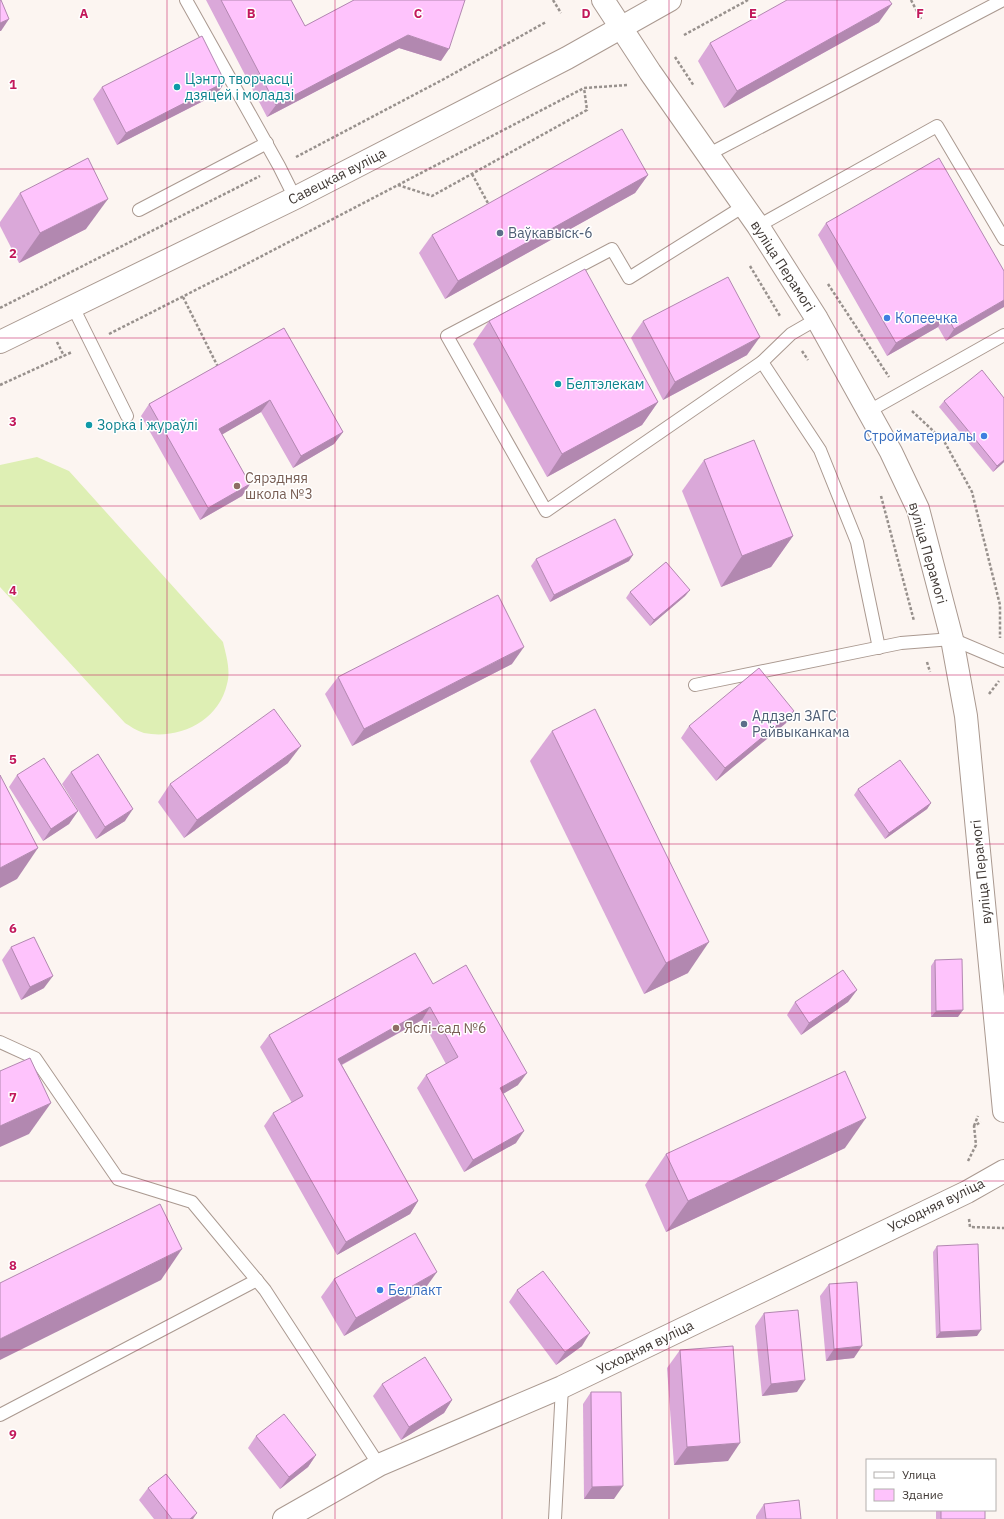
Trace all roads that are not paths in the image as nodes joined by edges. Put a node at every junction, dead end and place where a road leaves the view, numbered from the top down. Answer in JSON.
{"nodes":[{"id":1,"x":186,"y":0,"type":"edge"},
{"id":2,"x":604,"y":0,"type":"edge"},
{"id":3,"x":670,"y":0,"type":"edge"},
{"id":4,"x":1003,"y":0,"type":"edge"},
{"id":5,"x":621,"y":28,"type":"junction"},
{"id":6,"x":266,"y":143,"type":"junction"},
{"id":7,"x":709,"y":154,"type":"junction"},
{"id":8,"x":295,"y":198,"type":"junction"},
{"id":9,"x":744,"y":206,"type":"junction"},
{"id":10,"x":139,"y":210,"type":"dead end"},
{"id":11,"x":758,"y":226,"type":"junction"},
{"id":12,"x":1004,"y":239,"type":"edge"},
{"id":13,"x":73,"y":307,"type":"junction"},
{"id":14,"x":817,"y":319,"type":"junction"},
{"id":15,"x":1004,"y":335,"type":"edge"},
{"id":16,"x":0,"y":342,"type":"edge"},
{"id":17,"x":762,"y":362,"type":"junction"},
{"id":18,"x":869,"y":411,"type":"junction"},
{"id":19,"x":127,"y":416,"type":"dead end"},
{"id":20,"x":952,"y":639,"type":"junction"},
{"id":21,"x":879,"y":648,"type":"junction"},
{"id":22,"x":1004,"y":661,"type":"edge"},
{"id":23,"x":695,"y":685,"type":"dead end"},
{"id":24,"x":0,"y":1042,"type":"edge"},
{"id":25,"x":1004,"y":1111,"type":"edge"},
{"id":26,"x":1004,"y":1171,"type":"edge"},
{"id":27,"x":257,"y":1280,"type":"junction"},
{"id":28,"x":562,"y":1387,"type":"junction"},
{"id":29,"x":0,"y":1414,"type":"edge"},
{"id":30,"x":379,"y":1465,"type":"junction"},
{"id":31,"x":284,"y":1519,"type":"edge"},
{"id":32,"x":555,"y":1519,"type":"edge"}],
"edges":[{"from":1,"to":6,"type":"lane"},
{"from":2,"to":5,"type":"main road","name":"вуліца Перамогі"},
{"from":3,"to":5,"type":"main road","name":"Савецкая вуліца"},
{"from":4,"to":7,"type":"lane"},
{"from":5,"to":7,"type":"main road","name":"вуліца Перамогі"},
{"from":5,"to":8,"type":"main road","name":"Савецкая вуліца"},
{"from":6,"to":8,"type":"lane"},
{"from":6,"to":10,"type":"lane"},
{"from":7,"to":9,"type":"main road","name":"вуліца Перамогі"},
{"from":8,"to":13,"type":"main road","name":"Савецкая вуліца"},
{"from":9,"to":11,"type":"main road","name":"вуліца Перамогі"},
{"from":9,"to":17,"type":"lane"},
{"from":11,"to":12,"type":"lane"},
{"from":11,"to":14,"type":"main road","name":"вуліца Перамогі"},
{"from":13,"to":16,"type":"main road","name":"Савецкая вуліца"},
{"from":13,"to":19,"type":"lane"},
{"from":14,"to":17,"type":"lane"},
{"from":14,"to":18,"type":"main road","name":"вуліца Перамогі"},
{"from":15,"to":18,"type":"lane"},
{"from":17,"to":21,"type":"lane"},
{"from":18,"to":20,"type":"main road","name":"вуліца Перамогі"},
{"from":20,"to":21,"type":"lane"},
{"from":20,"to":22,"type":"lane"},
{"from":20,"to":25,"type":"main road","name":"вуліца Перамогі"},
{"from":21,"to":23,"type":"lane"},
{"from":24,"to":27,"type":"lane"},
{"from":26,"to":28,"type":"main road","name":"Усходняя вуліца"},
{"from":27,"to":29,"type":"lane"},
{"from":27,"to":30,"type":"lane"},
{"from":28,"to":30,"type":"main road","name":"Усходняя вуліца"},
{"from":28,"to":32,"type":"lane"},
{"from":30,"to":31,"type":"main road","name":"Усходняя вуліца"}]}
